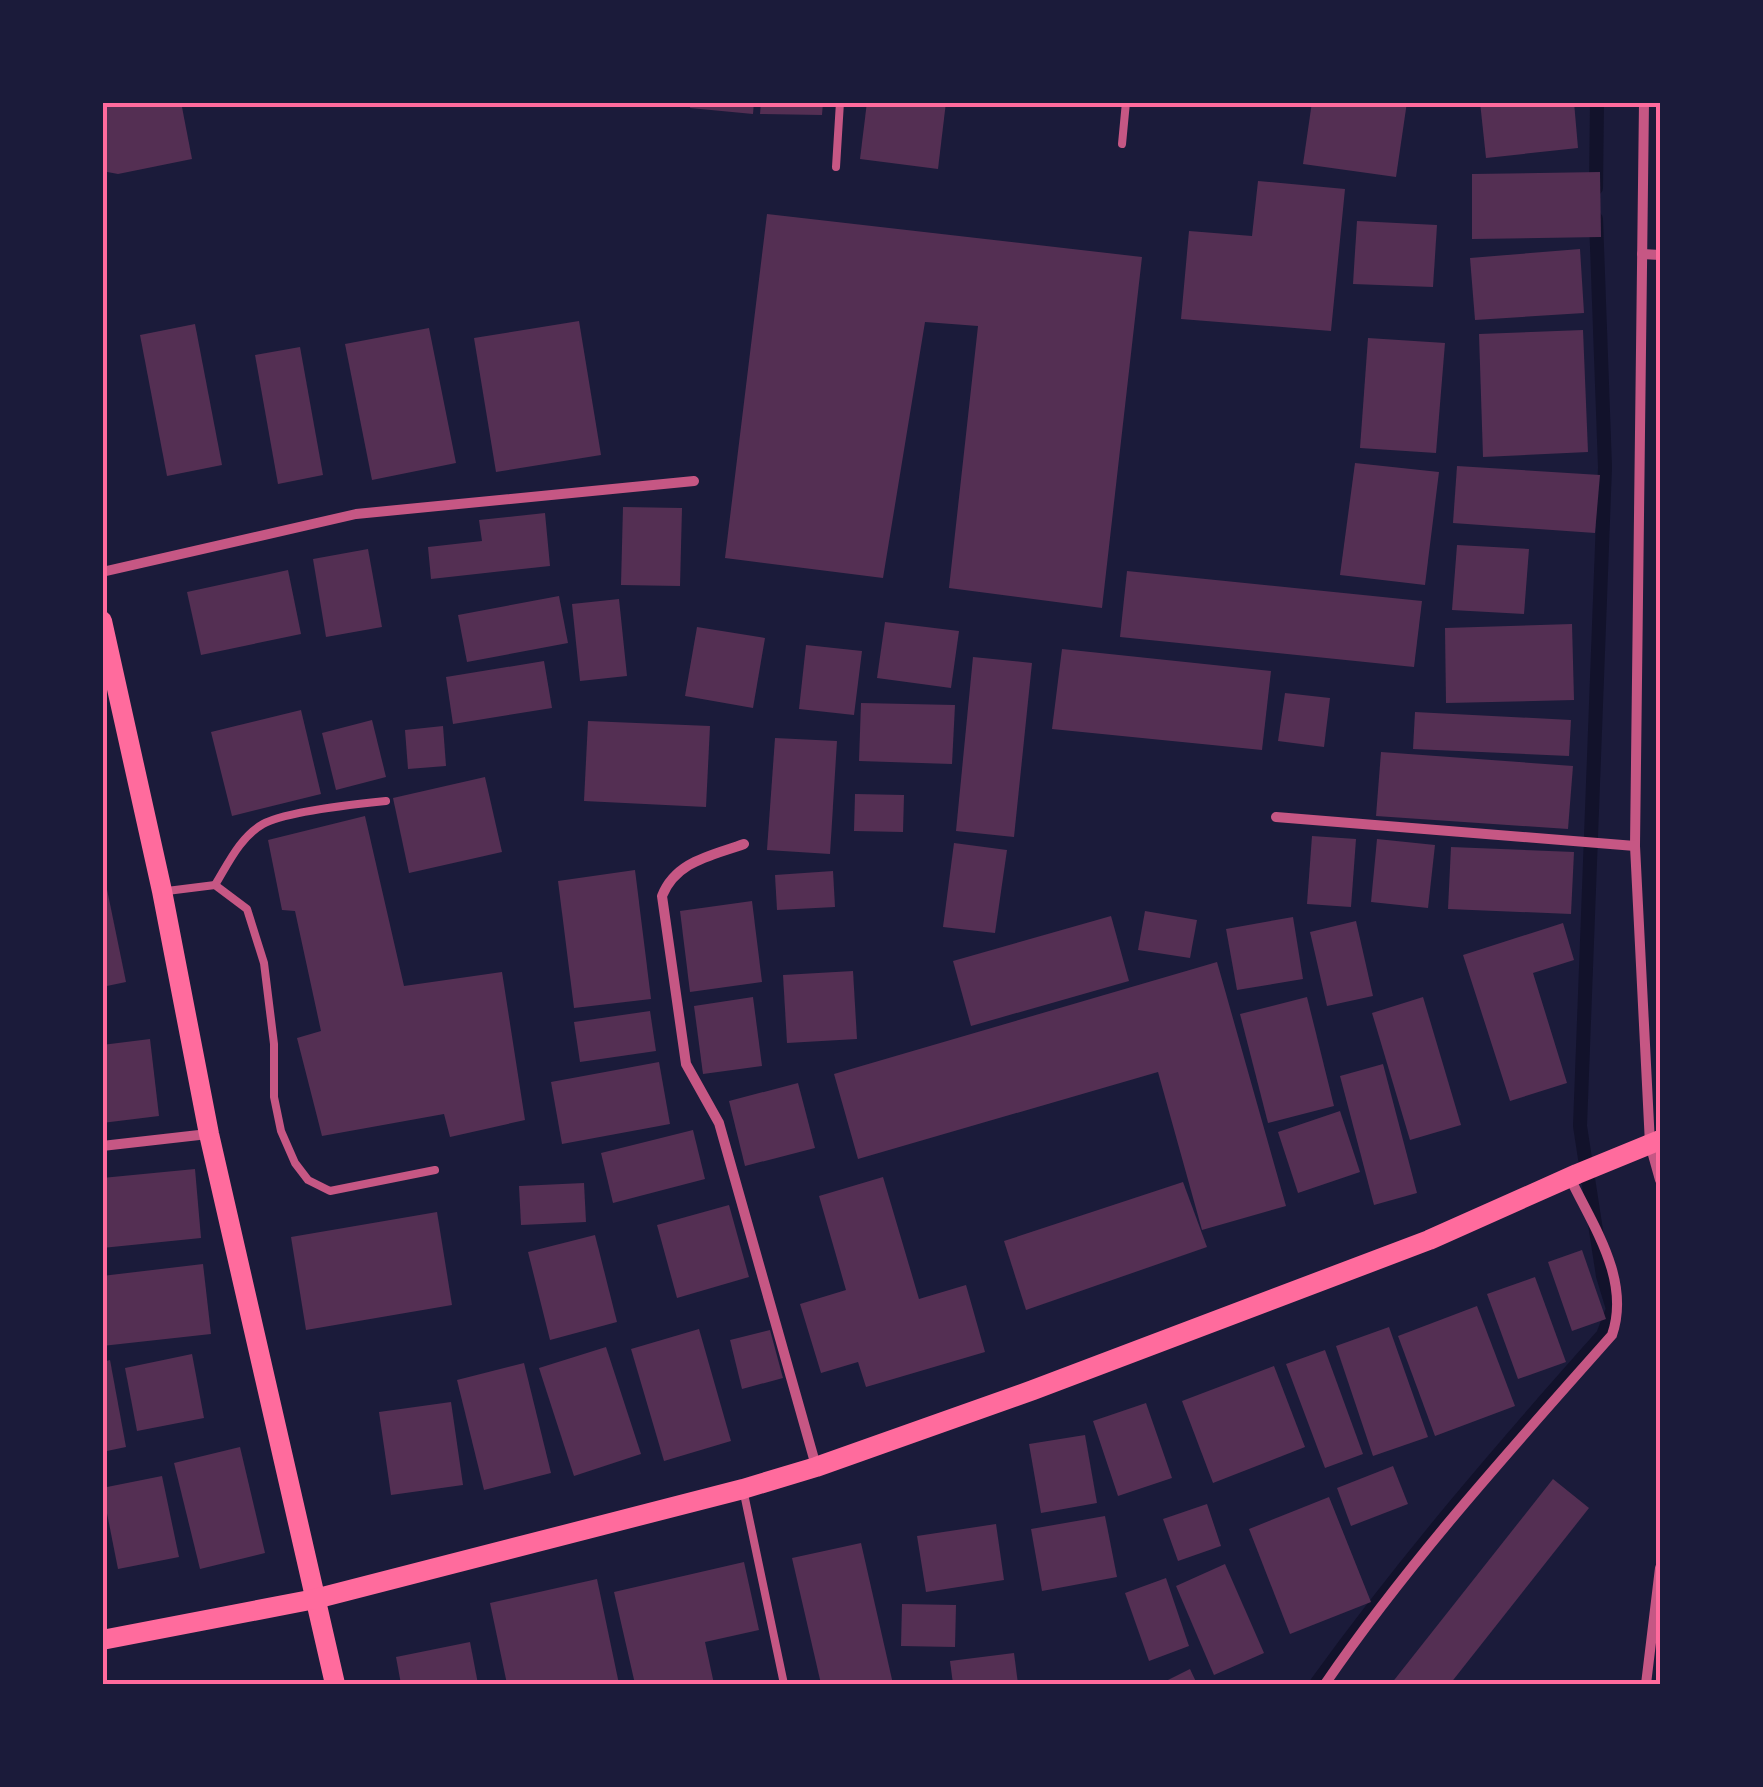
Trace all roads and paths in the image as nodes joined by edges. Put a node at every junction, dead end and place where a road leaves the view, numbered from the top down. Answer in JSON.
{"nodes":[{"id":1,"x":840,"y":102,"type":"edge"},
{"id":2,"x":1126,"y":102,"type":"edge"},
{"id":3,"x":1644,"y":102,"type":"edge"},
{"id":4,"x":1122,"y":144,"type":"dead end"},
{"id":5,"x":836,"y":167,"type":"dead end"},
{"id":6,"x":1642,"y":254,"type":"junction"},
{"id":7,"x":1660,"y":255,"type":"edge"},
{"id":8,"x":694,"y":481,"type":"dead end"},
{"id":9,"x":102,"y":572,"type":"edge"},
{"id":10,"x":102,"y":621,"type":"edge"},
{"id":11,"x":386,"y":800,"type":"dead end"},
{"id":12,"x":1276,"y":817,"type":"dead end"},
{"id":13,"x":744,"y":844,"type":"dead end"},
{"id":14,"x":1635,"y":846,"type":"junction"},
{"id":15,"x":215,"y":885,"type":"junction"},
{"id":16,"x":162,"y":891,"type":"junction"},
{"id":17,"x":210,"y":1134,"type":"junction"},
{"id":18,"x":1655,"y":1142,"type":"edge"},
{"id":19,"x":102,"y":1146,"type":"edge"},
{"id":20,"x":435,"y":1170,"type":"dead end"},
{"id":21,"x":1573,"y":1175,"type":"junction"},
{"id":22,"x":1660,"y":1180,"type":"edge"},
{"id":23,"x":816,"y":1468,"type":"junction"},
{"id":24,"x":743,"y":1490,"type":"junction"},
{"id":25,"x":1660,"y":1568,"type":"edge"},
{"id":26,"x":316,"y":1599,"type":"junction"},
{"id":27,"x":102,"y":1640,"type":"edge"},
{"id":28,"x":336,"y":1684,"type":"edge"},
{"id":29,"x":784,"y":1684,"type":"edge"},
{"id":30,"x":1325,"y":1684,"type":"edge"},
{"id":31,"x":1646,"y":1684,"type":"edge"}],
"edges":[{"from":1,"to":5,"type":"lane"},
{"from":2,"to":4,"type":"lane"},
{"from":3,"to":6,"type":"street"},
{"from":6,"to":7,"type":"street"},
{"from":6,"to":14,"type":"street"},
{"from":8,"to":9,"type":"street"},
{"from":10,"to":16,"type":"main road"},
{"from":11,"to":15,"type":"lane"},
{"from":12,"to":14,"type":"street"},
{"from":13,"to":23,"type":"street"},
{"from":14,"to":18,"type":"street"},
{"from":15,"to":16,"type":"lane"},
{"from":15,"to":20,"type":"lane"},
{"from":16,"to":17,"type":"main road"},
{"from":17,"to":19,"type":"street"},
{"from":17,"to":26,"type":"main road"},
{"from":18,"to":21,"type":"main road"},
{"from":18,"to":22,"type":"street"},
{"from":21,"to":23,"type":"main road"},
{"from":21,"to":30,"type":"street"},
{"from":23,"to":24,"type":"main road"},
{"from":24,"to":26,"type":"main road"},
{"from":24,"to":29,"type":"lane"},
{"from":25,"to":31,"type":"street"},
{"from":26,"to":27,"type":"main road"},
{"from":26,"to":28,"type":"main road"}]}
